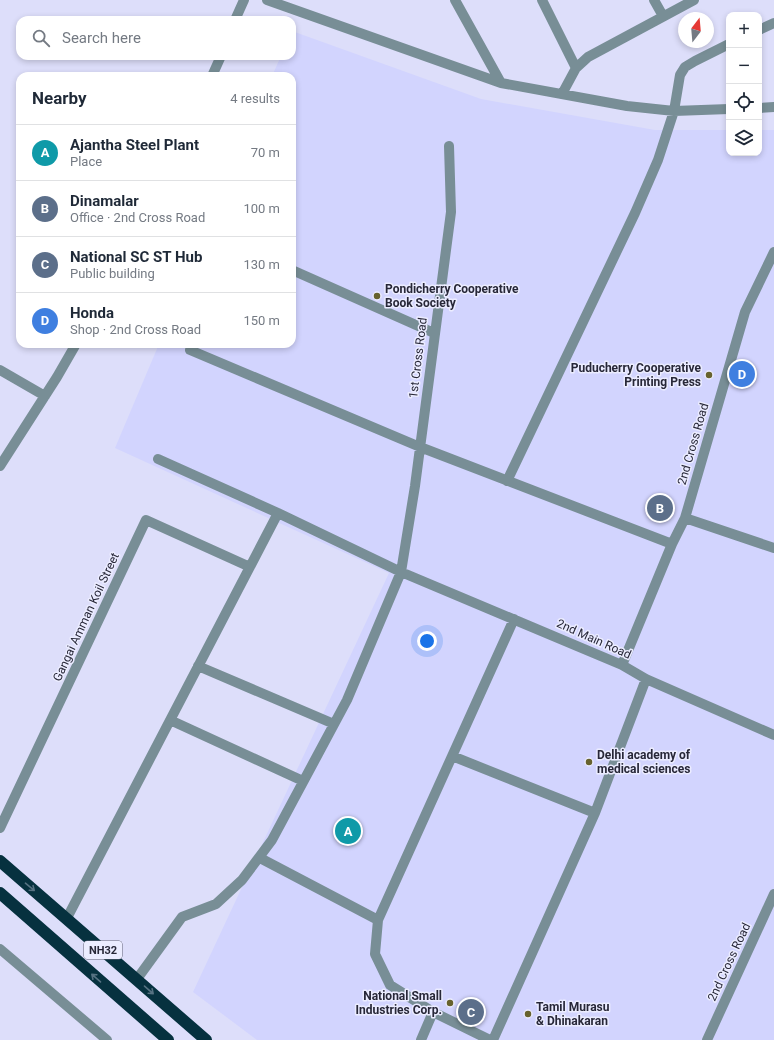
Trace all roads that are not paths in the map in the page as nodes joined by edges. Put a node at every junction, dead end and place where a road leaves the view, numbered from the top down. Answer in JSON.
{"nodes":[{"id":1,"x":244,"y":0,"type":"edge"},
{"id":2,"x":267,"y":0,"type":"edge"},
{"id":3,"x":456,"y":0,"type":"edge"},
{"id":4,"x":654,"y":0,"type":"edge"},
{"id":5,"x":694,"y":0,"type":"edge"},
{"id":6,"x":544,"y":1,"type":"edge"},
{"id":7,"x":237,"y":16,"type":"edge"},
{"id":8,"x":664,"y":16,"type":"junction"},
{"id":9,"x":774,"y":23,"type":"edge"},
{"id":10,"x":762,"y":29,"type":"edge"},
{"id":11,"x":726,"y":46,"type":"edge"},
{"id":12,"x":218,"y":60,"type":"edge"},
{"id":13,"x":576,"y":68,"type":"junction"},
{"id":14,"x":214,"y":72,"type":"edge"},
{"id":15,"x":501,"y":83,"type":"junction"},
{"id":16,"x":562,"y":94,"type":"junction"},
{"id":17,"x":774,"y":107,"type":"edge"},
{"id":18,"x":762,"y":108,"type":"edge"},
{"id":19,"x":726,"y":109,"type":"edge"},
{"id":20,"x":674,"y":111,"type":"junction"},
{"id":21,"x":449,"y":146,"type":"dead end"},
{"id":22,"x":774,"y":252,"type":"edge"},
{"id":23,"x":296,"y":272,"type":"edge"},
{"id":24,"x":434,"y":333,"type":"junction"},
{"id":25,"x":74,"y":348,"type":"edge"},
{"id":26,"x":190,"y":350,"type":"dead end"},
{"id":27,"x":0,"y":370,"type":"edge"},
{"id":28,"x":45,"y":396,"type":"junction"},
{"id":29,"x":420,"y":448,"type":"junction"},
{"id":30,"x":158,"y":459,"type":"dead end"},
{"id":31,"x":0,"y":466,"type":"edge"},
{"id":32,"x":507,"y":481,"type":"junction"},
{"id":33,"x":278,"y":513,"type":"junction"},
{"id":34,"x":686,"y":518,"type":"junction"},
{"id":35,"x":672,"y":544,"type":"junction"},
{"id":36,"x":774,"y":548,"type":"edge"},
{"id":37,"x":250,"y":566,"type":"junction"},
{"id":38,"x":401,"y":572,"type":"junction"},
{"id":39,"x":514,"y":619,"type":"junction"},
{"id":40,"x":622,"y":664,"type":"junction"},
{"id":41,"x":198,"y":666,"type":"junction"},
{"id":42,"x":646,"y":679,"type":"junction"},
{"id":43,"x":170,"y":720,"type":"junction"},
{"id":44,"x":334,"y":724,"type":"junction"},
{"id":45,"x":774,"y":735,"type":"edge"},
{"id":46,"x":452,"y":756,"type":"junction"},
{"id":47,"x":303,"y":781,"type":"junction"},
{"id":48,"x":595,"y":813,"type":"junction"},
{"id":49,"x":0,"y":828,"type":"edge"},
{"id":50,"x":260,"y":858,"type":"junction"},
{"id":51,"x":0,"y":862,"type":"edge"},
{"id":52,"x":0,"y":893,"type":"edge"},
{"id":53,"x":774,"y":894,"type":"edge"},
{"id":54,"x":67,"y":918,"type":"junction"},
{"id":55,"x":378,"y":920,"type":"junction"},
{"id":56,"x":0,"y":949,"type":"edge"},
{"id":57,"x":137,"y":979,"type":"junction"},
{"id":58,"x":433,"y":1012,"type":"junction"},
{"id":59,"x":107,"y":1040,"type":"edge"},
{"id":60,"x":168,"y":1040,"type":"edge"},
{"id":61,"x":206,"y":1040,"type":"edge"},
{"id":62,"x":422,"y":1040,"type":"edge"},
{"id":63,"x":492,"y":1040,"type":"edge"},
{"id":64,"x":707,"y":1040,"type":"edge"}],
"edges":[{"from":1,"to":7,"type":"street"},
{"from":2,"to":15,"type":"street"},
{"from":3,"to":15,"type":"street"},
{"from":4,"to":8,"type":"street"},
{"from":5,"to":8,"type":"street"},
{"from":6,"to":13,"type":"street"},
{"from":8,"to":13,"type":"street"},
{"from":9,"to":10,"type":"street"},
{"from":11,"to":20,"type":"street"},
{"from":12,"to":14,"type":"street"},
{"from":13,"to":16,"type":"street"},
{"from":15,"to":16,"type":"street"},
{"from":16,"to":20,"type":"street"},
{"from":17,"to":18,"type":"street"},
{"from":19,"to":20,"type":"street"},
{"from":20,"to":32,"type":"street"},
{"from":21,"to":24,"type":"street","name":"1st Cross Road"},
{"from":22,"to":34,"type":"street","name":"2nd Cross Road"},
{"from":23,"to":24,"type":"street"},
{"from":24,"to":29,"type":"street","name":"1st Cross Road"},
{"from":25,"to":28,"type":"street"},
{"from":26,"to":29,"type":"street"},
{"from":27,"to":28,"type":"street"},
{"from":28,"to":31,"type":"street"},
{"from":29,"to":32,"type":"street"},
{"from":29,"to":38,"type":"street","name":"1st Cross Road"},
{"from":30,"to":33,"type":"street","name":"2nd Main Road"},
{"from":32,"to":35,"type":"street"},
{"from":33,"to":37,"type":"street"},
{"from":33,"to":38,"type":"street","name":"2nd Main Road"},
{"from":34,"to":35,"type":"street","name":"2nd Cross Road"},
{"from":34,"to":36,"type":"street"},
{"from":35,"to":40,"type":"street","name":"2nd Cross Road"},
{"from":37,"to":41,"type":"street"},
{"from":37,"to":49,"type":"street","name":"Gangai Amman Koil Street"},
{"from":38,"to":39,"type":"street","name":"2nd Main Road"},
{"from":38,"to":44,"type":"street","name":"1st Cross Road"},
{"from":39,"to":40,"type":"street","name":"2nd Main Road"},
{"from":39,"to":46,"type":"street"},
{"from":40,"to":42,"type":"street","name":"2nd Main Road"},
{"from":41,"to":43,"type":"street"},
{"from":41,"to":44,"type":"street"},
{"from":42,"to":45,"type":"street","name":"2nd Main Road"},
{"from":42,"to":48,"type":"street"},
{"from":43,"to":47,"type":"street"},
{"from":43,"to":54,"type":"street"},
{"from":44,"to":47,"type":"street","name":"1st Cross Road"},
{"from":46,"to":48,"type":"street"},
{"from":46,"to":55,"type":"street"},
{"from":47,"to":50,"type":"street","name":"1st Cross Road"},
{"from":48,"to":63,"type":"street"},
{"from":50,"to":55,"type":"street"},
{"from":50,"to":57,"type":"street","name":"1st Cross Road"},
{"from":51,"to":54,"type":"highway","number":"NH32","one_way":true},
{"from":60,"to":52,"type":"highway","number":"NH32","one_way":true},
{"from":53,"to":64,"type":"street","name":"2nd Cross Road"},
{"from":54,"to":57,"type":"highway","number":"NH32"},
{"from":55,"to":58,"type":"street"},
{"from":56,"to":59,"type":"street"},
{"from":57,"to":61,"type":"highway","number":"NH32","one_way":true},
{"from":58,"to":62,"type":"street"},
{"from":58,"to":63,"type":"street"}]}
